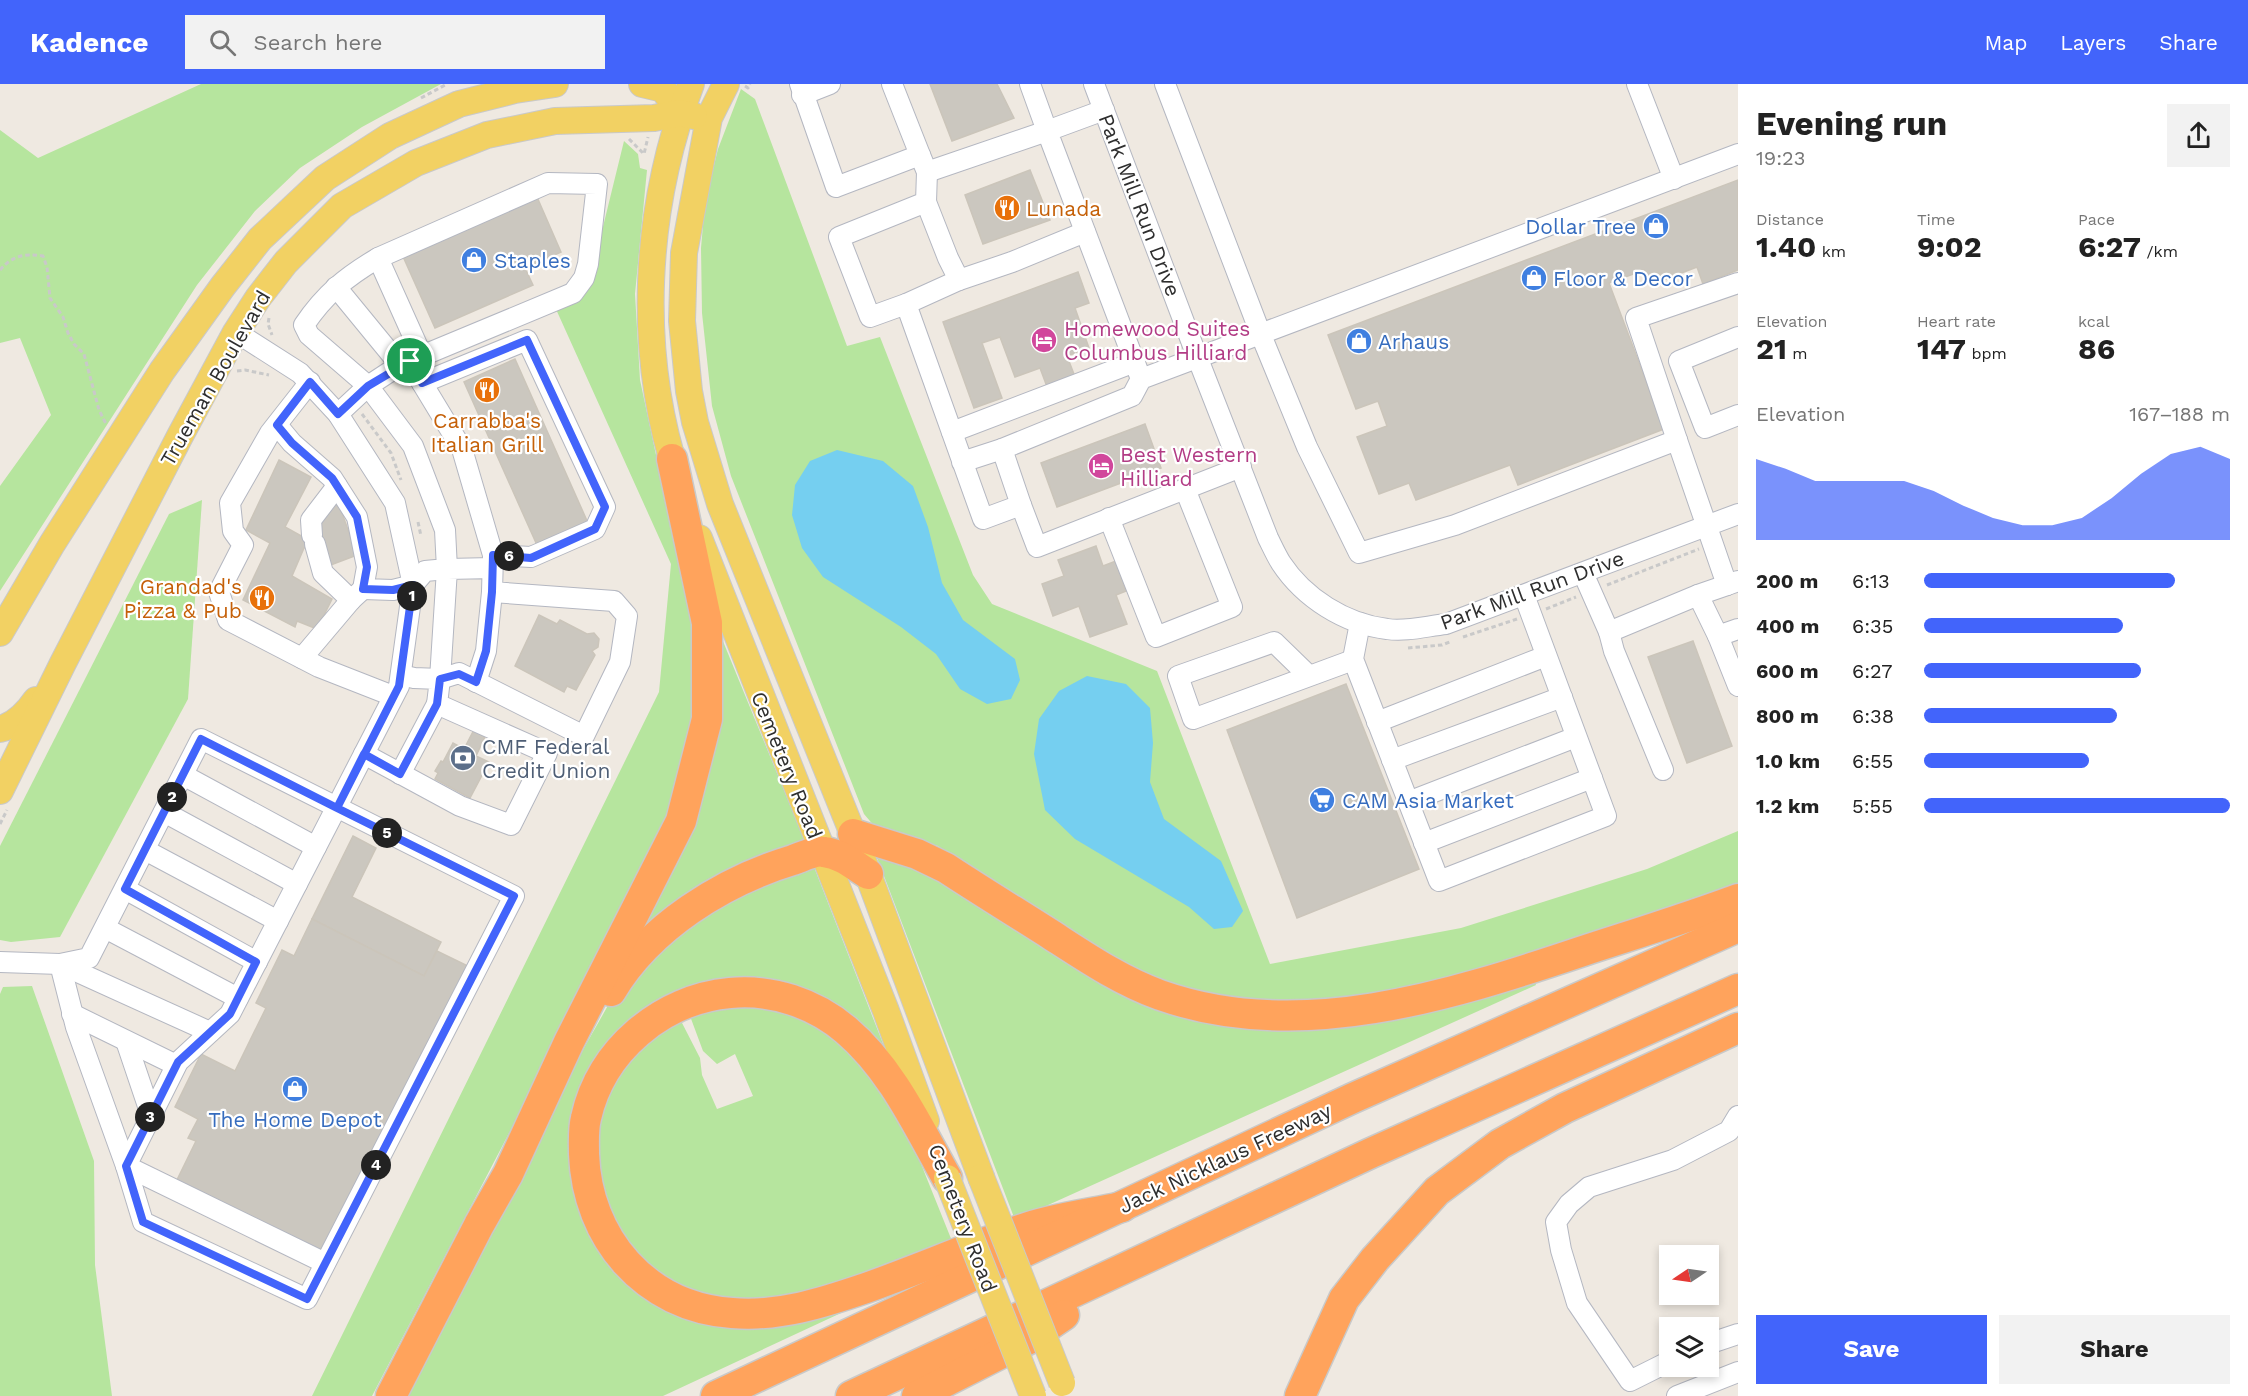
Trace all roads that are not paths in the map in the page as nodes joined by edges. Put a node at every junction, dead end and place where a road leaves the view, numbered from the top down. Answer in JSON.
{"nodes":[{"id":1,"x":476,"y":84,"type":"edge"},
{"id":2,"x":555,"y":84,"type":"edge"},
{"id":3,"x":642,"y":84,"type":"edge"},
{"id":4,"x":692,"y":84,"type":"edge"},
{"id":5,"x":726,"y":84,"type":"edge"},
{"id":6,"x":830,"y":84,"type":"edge"},
{"id":7,"x":892,"y":84,"type":"edge"},
{"id":8,"x":1030,"y":84,"type":"edge"},
{"id":9,"x":1094,"y":84,"type":"edge"},
{"id":10,"x":1165,"y":84,"type":"edge"},
{"id":11,"x":1637,"y":84,"type":"edge"},
{"id":12,"x":801,"y":89,"type":"edge"},
{"id":13,"x":459,"y":104,"type":"junction"},
{"id":14,"x":1104,"y":110,"type":"junction"},
{"id":15,"x":680,"y":113,"type":"junction"},
{"id":16,"x":709,"y":118,"type":"junction"},
{"id":17,"x":1047,"y":131,"type":"junction"},
{"id":18,"x":1738,"y":154,"type":"edge"},
{"id":19,"x":924,"y":164,"type":"junction"},
{"id":20,"x":1674,"y":179,"type":"junction"},
{"id":21,"x":926,"y":202,"type":"junction"},
{"id":22,"x":1085,"y":232,"type":"junction"},
{"id":23,"x":378,"y":258,"type":"junction"},
{"id":24,"x":959,"y":280,"type":"junction"},
{"id":25,"x":1738,"y":283,"type":"edge"},
{"id":26,"x":223,"y":286,"type":"junction"},
{"id":27,"x":336,"y":287,"type":"junction"},
{"id":28,"x":906,"y":304,"type":"junction"},
{"id":29,"x":236,"y":332,"type":"junction"},
{"id":30,"x":1261,"y":335,"type":"junction"},
{"id":31,"x":1738,"y":337,"type":"edge"},
{"id":32,"x":1198,"y":359,"type":"junction"},
{"id":33,"x":411,"y":361,"type":"junction"},
{"id":34,"x":1138,"y":371,"type":"junction"},
{"id":35,"x":310,"y":382,"type":"junction"},
{"id":36,"x":422,"y":383,"type":"junction"},
{"id":37,"x":1688,"y":385,"type":"junction"},
{"id":38,"x":368,"y":386,"type":"junction"},
{"id":39,"x":1663,"y":397,"type":"junction"},
{"id":40,"x":338,"y":414,"type":"junction"},
{"id":41,"x":1738,"y":415,"type":"edge"},
{"id":42,"x":277,"y":425,"type":"junction"},
{"id":43,"x":952,"y":432,"type":"junction"},
{"id":44,"x":1677,"y":440,"type":"junction"},
{"id":45,"x":1002,"y":449,"type":"junction"},
{"id":46,"x":672,"y":459,"type":"junction"},
{"id":47,"x":962,"y":462,"type":"junction"},
{"id":48,"x":1241,"y":467,"type":"junction"},
{"id":49,"x":337,"y":486,"type":"junction"},
{"id":50,"x":1185,"y":489,"type":"junction"},
{"id":51,"x":1021,"y":505,"type":"junction"},
{"id":52,"x":1738,"y":514,"type":"edge"},
{"id":53,"x":1109,"y":518,"type":"junction"},
{"id":54,"x":1706,"y":526,"type":"junction"},
{"id":55,"x":493,"y":561,"type":"junction"},
{"id":56,"x":447,"y":569,"type":"junction"},
{"id":57,"x":1583,"y":573,"type":"junction"},
{"id":58,"x":1732,"y":583,"type":"edge"},
{"id":59,"x":413,"y":585,"type":"junction"},
{"id":60,"x":492,"y":592,"type":"junction"},
{"id":61,"x":357,"y":594,"type":"junction"},
{"id":62,"x":1524,"y":595,"type":"junction"},
{"id":63,"x":1698,"y":595,"type":"junction"},
{"id":64,"x":1360,"y":623,"type":"junction"},
{"id":65,"x":1738,"y":629,"type":"edge"},
{"id":66,"x":1609,"y":632,"type":"junction"},
{"id":67,"x":0,"y":633,"type":"edge"},
{"id":68,"x":1718,"y":636,"type":"junction"},
{"id":69,"x":1546,"y":656,"type":"junction"},
{"id":70,"x":302,"y":658,"type":"junction"},
{"id":71,"x":1353,"y":660,"type":"junction"},
{"id":72,"x":63,"y":663,"type":"junction"},
{"id":73,"x":401,"y":675,"type":"junction"},
{"id":74,"x":1309,"y":676,"type":"junction"},
{"id":75,"x":440,"y":679,"type":"junction"},
{"id":76,"x":476,"y":682,"type":"junction"},
{"id":77,"x":1738,"y":686,"type":"edge"},
{"id":78,"x":393,"y":696,"type":"junction"},
{"id":79,"x":1562,"y":697,"type":"junction"},
{"id":80,"x":437,"y":704,"type":"junction"},
{"id":81,"x":1377,"y":722,"type":"junction"},
{"id":82,"x":0,"y":729,"type":"edge"},
{"id":83,"x":1576,"y":737,"type":"junction"},
{"id":84,"x":364,"y":754,"type":"junction"},
{"id":85,"x":1392,"y":760,"type":"junction"},
{"id":86,"x":1663,"y":770,"type":"dead end"},
{"id":87,"x":400,"y":774,"type":"junction"},
{"id":88,"x":183,"y":775,"type":"junction"},
{"id":89,"x":1592,"y":778,"type":"junction"},
{"id":90,"x":0,"y":791,"type":"edge"},
{"id":91,"x":1408,"y":802,"type":"junction"},
{"id":92,"x":337,"y":808,"type":"junction"},
{"id":93,"x":164,"y":812,"type":"junction"},
{"id":94,"x":853,"y":834,"type":"junction"},
{"id":95,"x":1425,"y":843,"type":"junction"},
{"id":96,"x":316,"y":847,"type":"junction"},
{"id":97,"x":145,"y":850,"type":"junction"},
{"id":98,"x":821,"y":851,"type":"junction"},
{"id":99,"x":868,"y":874,"type":"junction"},
{"id":100,"x":297,"y":884,"type":"junction"},
{"id":101,"x":125,"y":889,"type":"junction"},
{"id":102,"x":1738,"y":899,"type":"edge"},
{"id":103,"x":278,"y":921,"type":"junction"},
{"id":104,"x":1738,"y":927,"type":"edge"},
{"id":105,"x":105,"y":928,"type":"junction"},
{"id":106,"x":0,"y":962,"type":"edge"},
{"id":107,"x":256,"y":962,"type":"junction"},
{"id":108,"x":60,"y":964,"type":"junction"},
{"id":109,"x":1738,"y":990,"type":"edge"},
{"id":110,"x":238,"y":998,"type":"junction"},
{"id":111,"x":72,"y":1014,"type":"junction"},
{"id":112,"x":1738,"y":1029,"type":"edge"},
{"id":113,"x":210,"y":1032,"type":"junction"},
{"id":114,"x":126,"y":1041,"type":"junction"},
{"id":115,"x":176,"y":1065,"type":"junction"},
{"id":116,"x":151,"y":1115,"type":"junction"},
{"id":117,"x":1738,"y":1116,"type":"edge"},
{"id":118,"x":126,"y":1166,"type":"junction"},
{"id":119,"x":508,"y":1174,"type":"junction"},
{"id":120,"x":947,"y":1178,"type":"junction"},
{"id":121,"x":1122,"y":1206,"type":"junction"},
{"id":122,"x":1147,"y":1258,"type":"junction"},
{"id":123,"x":325,"y":1263,"type":"junction"},
{"id":124,"x":1738,"y":1334,"type":"edge"},
{"id":125,"x":1719,"y":1340,"type":"edge"},
{"id":126,"x":1659,"y":1370,"type":"edge"},
{"id":127,"x":1738,"y":1372,"type":"edge"},
{"id":128,"x":1636,"y":1389,"type":"edge"},
{"id":129,"x":1065,"y":1390,"type":"edge"},
{"id":130,"x":392,"y":1396,"type":"edge"},
{"id":131,"x":716,"y":1396,"type":"edge"},
{"id":132,"x":851,"y":1396,"type":"edge"},
{"id":133,"x":917,"y":1396,"type":"edge"},
{"id":134,"x":1033,"y":1396,"type":"edge"},
{"id":135,"x":1300,"y":1396,"type":"edge"},
{"id":136,"x":1677,"y":1396,"type":"edge"}],
"edges":[{"from":1,"to":13,"type":"main road"},
{"from":2,"to":13,"type":"main road","name":"Trueman Boulevard"},
{"from":3,"to":15,"type":"main road"},
{"from":4,"to":15,"type":"main road","name":"Cemetery Road"},
{"from":5,"to":16,"type":"main road","name":"Cemetery Road"},
{"from":6,"to":12,"type":"street"},
{"from":7,"to":19,"type":"street"},
{"from":8,"to":17,"type":"street"},
{"from":9,"to":14,"type":"street","name":"Park Mill Run Drive"},
{"from":10,"to":30,"type":"street"},
{"from":11,"to":20,"type":"street"},
{"from":12,"to":19,"type":"street"},
{"from":13,"to":26,"type":"main road","name":"Trueman Boulevard"},
{"from":14,"to":17,"type":"street"},
{"from":14,"to":32,"type":"street","name":"Park Mill Run Drive"},
{"from":15,"to":16,"type":"main road","name":"Trueman Boulevard"},
{"from":15,"to":29,"type":"main road","name":"Trueman Boulevard"},
{"from":15,"to":46,"type":"main road","name":"Cemetery Road"},
{"from":16,"to":94,"type":"main road","name":"Cemetery Road"},
{"from":17,"to":19,"type":"street"},
{"from":17,"to":22,"type":"street"},
{"from":18,"to":20,"type":"street"},
{"from":19,"to":21,"type":"street"},
{"from":20,"to":30,"type":"street"},
{"from":21,"to":24,"type":"street"},
{"from":21,"to":28,"type":"street"},
{"from":22,"to":24,"type":"street"},
{"from":22,"to":34,"type":"street"},
{"from":23,"to":27,"type":"street"},
{"from":23,"to":33,"type":"street"},
{"from":23,"to":33,"type":"street"},
{"from":24,"to":28,"type":"street"},
{"from":25,"to":39,"type":"street"},
{"from":26,"to":29,"type":"main road"},
{"from":26,"to":67,"type":"main road","name":"Trueman Boulevard"},
{"from":27,"to":33,"type":"street"},
{"from":27,"to":38,"type":"street"},
{"from":28,"to":43,"type":"street"},
{"from":29,"to":35,"type":"street"},
{"from":29,"to":72,"type":"main road","name":"Trueman Boulevard"},
{"from":30,"to":32,"type":"street"},
{"from":30,"to":44,"type":"street"},
{"from":31,"to":37,"type":"street"},
{"from":32,"to":34,"type":"street"},
{"from":32,"to":48,"type":"street","name":"Park Mill Run Drive"},
{"from":33,"to":36,"type":"street"},
{"from":33,"to":38,"type":"street"},
{"from":34,"to":43,"type":"street"},
{"from":34,"to":45,"type":"street"},
{"from":35,"to":40,"type":"street"},
{"from":35,"to":42,"type":"street"},
{"from":36,"to":55,"type":"street"},
{"from":36,"to":55,"type":"street"},
{"from":37,"to":39,"type":"street"},
{"from":37,"to":41,"type":"street"},
{"from":38,"to":40,"type":"street"},
{"from":38,"to":56,"type":"street"},
{"from":39,"to":44,"type":"street"},
{"from":40,"to":59,"type":"street"},
{"from":42,"to":49,"type":"street"},
{"from":42,"to":70,"type":"street"},
{"from":43,"to":47,"type":"street"},
{"from":44,"to":54,"type":"street"},
{"from":45,"to":47,"type":"street"},
{"from":45,"to":51,"type":"street"},
{"from":46,"to":98,"type":"main road","name":"Cemetery Road"},
{"from":46,"to":119,"type":"highway"},
{"from":47,"to":51,"type":"street"},
{"from":48,"to":50,"type":"street"},
{"from":48,"to":64,"type":"street","name":"Park Mill Run Drive"},
{"from":49,"to":61,"type":"street"},
{"from":49,"to":61,"type":"street"},
{"from":50,"to":53,"type":"street"},
{"from":50,"to":53,"type":"street"},
{"from":51,"to":53,"type":"street"},
{"from":52,"to":54,"type":"street","name":"Park Mill Run Drive"},
{"from":54,"to":57,"type":"street","name":"Park Mill Run Drive"},
{"from":54,"to":58,"type":"street"},
{"from":55,"to":56,"type":"street"},
{"from":55,"to":60,"type":"street"},
{"from":56,"to":59,"type":"street"},
{"from":56,"to":75,"type":"street"},
{"from":57,"to":62,"type":"street","name":"Park Mill Run Drive"},
{"from":57,"to":66,"type":"street"},
{"from":58,"to":63,"type":"street"},
{"from":59,"to":61,"type":"street"},
{"from":59,"to":73,"type":"street"},
{"from":60,"to":76,"type":"street"},
{"from":60,"to":76,"type":"street"},
{"from":61,"to":70,"type":"street"},
{"from":62,"to":64,"type":"street","name":"Park Mill Run Drive"},
{"from":62,"to":69,"type":"street"},
{"from":63,"to":66,"type":"street"},
{"from":63,"to":68,"type":"street"},
{"from":64,"to":71,"type":"street"},
{"from":65,"to":68,"type":"street"},
{"from":66,"to":86,"type":"street"},
{"from":68,"to":77,"type":"street"},
{"from":69,"to":79,"type":"street"},
{"from":69,"to":81,"type":"street"},
{"from":70,"to":78,"type":"street"},
{"from":71,"to":74,"type":"street"},
{"from":71,"to":81,"type":"street"},
{"from":72,"to":82,"type":"main road"},
{"from":72,"to":90,"type":"main road","name":"Trueman Boulevard"},
{"from":73,"to":75,"type":"street"},
{"from":73,"to":78,"type":"street"},
{"from":74,"to":74,"type":"street"},
{"from":75,"to":76,"type":"street"},
{"from":75,"to":80,"type":"street"},
{"from":78,"to":84,"type":"street"},
{"from":79,"to":83,"type":"street"},
{"from":79,"to":85,"type":"street"},
{"from":80,"to":87,"type":"street"},
{"from":80,"to":87,"type":"street"},
{"from":81,"to":85,"type":"street"},
{"from":83,"to":89,"type":"street"},
{"from":83,"to":91,"type":"street"},
{"from":84,"to":87,"type":"street"},
{"from":84,"to":92,"type":"street"},
{"from":85,"to":91,"type":"street"},
{"from":88,"to":92,"type":"street"},
{"from":88,"to":93,"type":"street"},
{"from":88,"to":96,"type":"street"},
{"from":89,"to":95,"type":"street"},
{"from":89,"to":95,"type":"street"},
{"from":91,"to":95,"type":"street"},
{"from":92,"to":96,"type":"street"},
{"from":92,"to":123,"type":"street"},
{"from":93,"to":97,"type":"street"},
{"from":93,"to":100,"type":"street"},
{"from":94,"to":99,"type":"main road","name":"Cemetery Road"},
{"from":94,"to":102,"type":"highway"},
{"from":96,"to":100,"type":"street"},
{"from":97,"to":101,"type":"street"},
{"from":97,"to":103,"type":"street"},
{"from":98,"to":99,"type":"highway"},
{"from":98,"to":119,"type":"highway"},
{"from":98,"to":120,"type":"main road","name":"Cemetery Road"},
{"from":99,"to":129,"type":"main road","name":"Cemetery Road","bridge":true},
{"from":100,"to":103,"type":"street"},
{"from":101,"to":105,"type":"street"},
{"from":101,"to":107,"type":"street"},
{"from":103,"to":107,"type":"street"},
{"from":104,"to":121,"type":"highway","name":"Jack Nicklaus Freeway"},
{"from":105,"to":108,"type":"street"},
{"from":105,"to":110,"type":"street"},
{"from":106,"to":108,"type":"street"},
{"from":107,"to":110,"type":"street"},
{"from":108,"to":111,"type":"street"},
{"from":108,"to":113,"type":"street"},
{"from":109,"to":122,"type":"highway"},
{"from":110,"to":113,"type":"street"},
{"from":111,"to":114,"type":"street"},
{"from":111,"to":118,"type":"street"},
{"from":112,"to":135,"type":"highway"},
{"from":113,"to":115,"type":"street"},
{"from":114,"to":115,"type":"street"},
{"from":114,"to":116,"type":"street"},
{"from":115,"to":116,"type":"street"},
{"from":116,"to":118,"type":"street"},
{"from":117,"to":128,"type":"street"},
{"from":118,"to":123,"type":"street"},
{"from":118,"to":123,"type":"street"},
{"from":119,"to":130,"type":"highway"},
{"from":120,"to":121,"type":"highway"},
{"from":120,"to":134,"type":"main road","name":"Cemetery Road","bridge":true},
{"from":121,"to":131,"type":"highway","name":"Jack Nicklaus Freeway"},
{"from":122,"to":132,"type":"highway"},
{"from":122,"to":133,"type":"highway"},
{"from":124,"to":125,"type":"street"},
{"from":126,"to":128,"type":"street"},
{"from":127,"to":136,"type":"street"}]}
